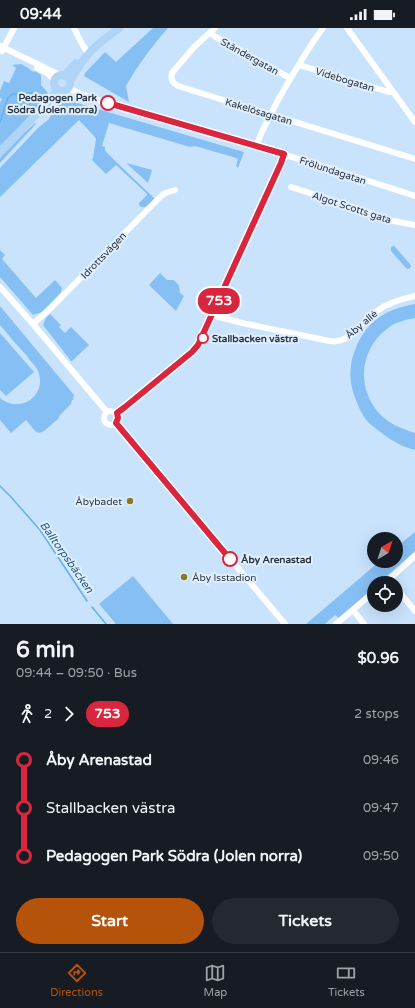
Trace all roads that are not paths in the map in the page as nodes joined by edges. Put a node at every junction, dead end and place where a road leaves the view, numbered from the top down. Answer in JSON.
{"nodes":[{"id":1,"x":74,"y":28,"type":"edge"},
{"id":2,"x":112,"y":28,"type":"edge"},
{"id":3,"x":119,"y":28,"type":"edge"},
{"id":4,"x":313,"y":28,"type":"edge"},
{"id":5,"x":347,"y":28,"type":"edge"},
{"id":6,"x":16,"y":29,"type":"edge"},
{"id":7,"x":213,"y":30,"type":"edge"},
{"id":8,"x":321,"y":30,"type":"edge"},
{"id":9,"x":1,"y":48,"type":"edge"},
{"id":10,"x":86,"y":50,"type":"junction"},
{"id":11,"x":299,"y":65,"type":"junction"},
{"id":12,"x":290,"y":78,"type":"junction"},
{"id":13,"x":66,"y":80,"type":"junction"},
{"id":14,"x":56,"y":85,"type":"junction"},
{"id":15,"x":392,"y":92,"type":"junction"},
{"id":16,"x":270,"y":115,"type":"junction"},
{"id":17,"x":415,"y":122,"type":"edge"},
{"id":18,"x":256,"y":147,"type":"junction"},
{"id":19,"x":0,"y":152,"type":"edge"},
{"id":20,"x":284,"y":154,"type":"junction"},
{"id":21,"x":415,"y":159,"type":"edge"},
{"id":22,"x":290,"y":187,"type":"dead end"},
{"id":23,"x":176,"y":190,"type":"dead end"},
{"id":24,"x":415,"y":196,"type":"edge"},
{"id":25,"x":415,"y":225,"type":"edge"},
{"id":26,"x":0,"y":287,"type":"edge"},
{"id":27,"x":415,"y":296,"type":"edge"},
{"id":28,"x":212,"y":315,"type":"junction"},
{"id":29,"x":33,"y":324,"type":"junction"},
{"id":30,"x":107,"y":412,"type":"junction"},
{"id":31,"x":117,"y":413,"type":"junction"},
{"id":32,"x":116,"y":423,"type":"junction"},
{"id":33,"x":415,"y":556,"type":"edge"},
{"id":34,"x":395,"y":576,"type":"edge"},
{"id":35,"x":403,"y":596,"type":"edge"},
{"id":36,"x":367,"y":598,"type":"edge"},
{"id":37,"x":353,"y":610,"type":"junction"},
{"id":38,"x":415,"y":611,"type":"edge"},
{"id":39,"x":285,"y":624,"type":"edge"},
{"id":40,"x":336,"y":624,"type":"edge"},
{"id":41,"x":364,"y":624,"type":"edge"}],
"edges":[{"from":1,"to":10,"type":"street"},
{"from":2,"to":10,"type":"main road"},
{"from":3,"to":13,"type":"main road"},
{"from":4,"to":8,"type":"street"},
{"from":5,"to":15,"type":"street"},
{"from":6,"to":9,"type":"street"},
{"from":7,"to":12,"type":"street","name":"Ständergatan"},
{"from":7,"to":16,"type":"street","name":"Kakelösagatan"},
{"from":8,"to":11,"type":"street"},
{"from":9,"to":13,"type":"street","name":"Frölundagatan"},
{"from":9,"to":14,"type":"street"},
{"from":10,"to":13,"type":"main road"},
{"from":11,"to":12,"type":"street"},
{"from":11,"to":15,"type":"street","name":"Videbogatan"},
{"from":12,"to":16,"type":"street"},
{"from":13,"to":14,"type":"main road"},
{"from":13,"to":14,"type":"main road"},
{"from":13,"to":18,"type":"street","name":"Frölundagatan"},
{"from":14,"to":19,"type":"main road"},
{"from":15,"to":17,"type":"street"},
{"from":16,"to":18,"type":"street"},
{"from":16,"to":21,"type":"street","name":"Kakelösagatan"},
{"from":18,"to":20,"type":"street","name":"Frölundagatan"},
{"from":20,"to":24,"type":"street","name":"Frölundagatan"},
{"from":20,"to":28,"type":"street"},
{"from":22,"to":25,"type":"street","name":"Algot Scotts gata"},
{"from":23,"to":29,"type":"street","name":"Idrottsvägen"},
{"from":26,"to":29,"type":"street"},
{"from":27,"to":28,"type":"street","name":"Åby allé"},
{"from":28,"to":31,"type":"street"},
{"from":29,"to":30,"type":"street"},
{"from":30,"to":31,"type":"street"},
{"from":30,"to":32,"type":"street"},
{"from":31,"to":32,"type":"street"},
{"from":32,"to":39,"type":"street"},
{"from":33,"to":34,"type":"street"},
{"from":35,"to":38,"type":"street"},
{"from":36,"to":37,"type":"street"},
{"from":37,"to":40,"type":"street"},
{"from":37,"to":41,"type":"street"}]}
